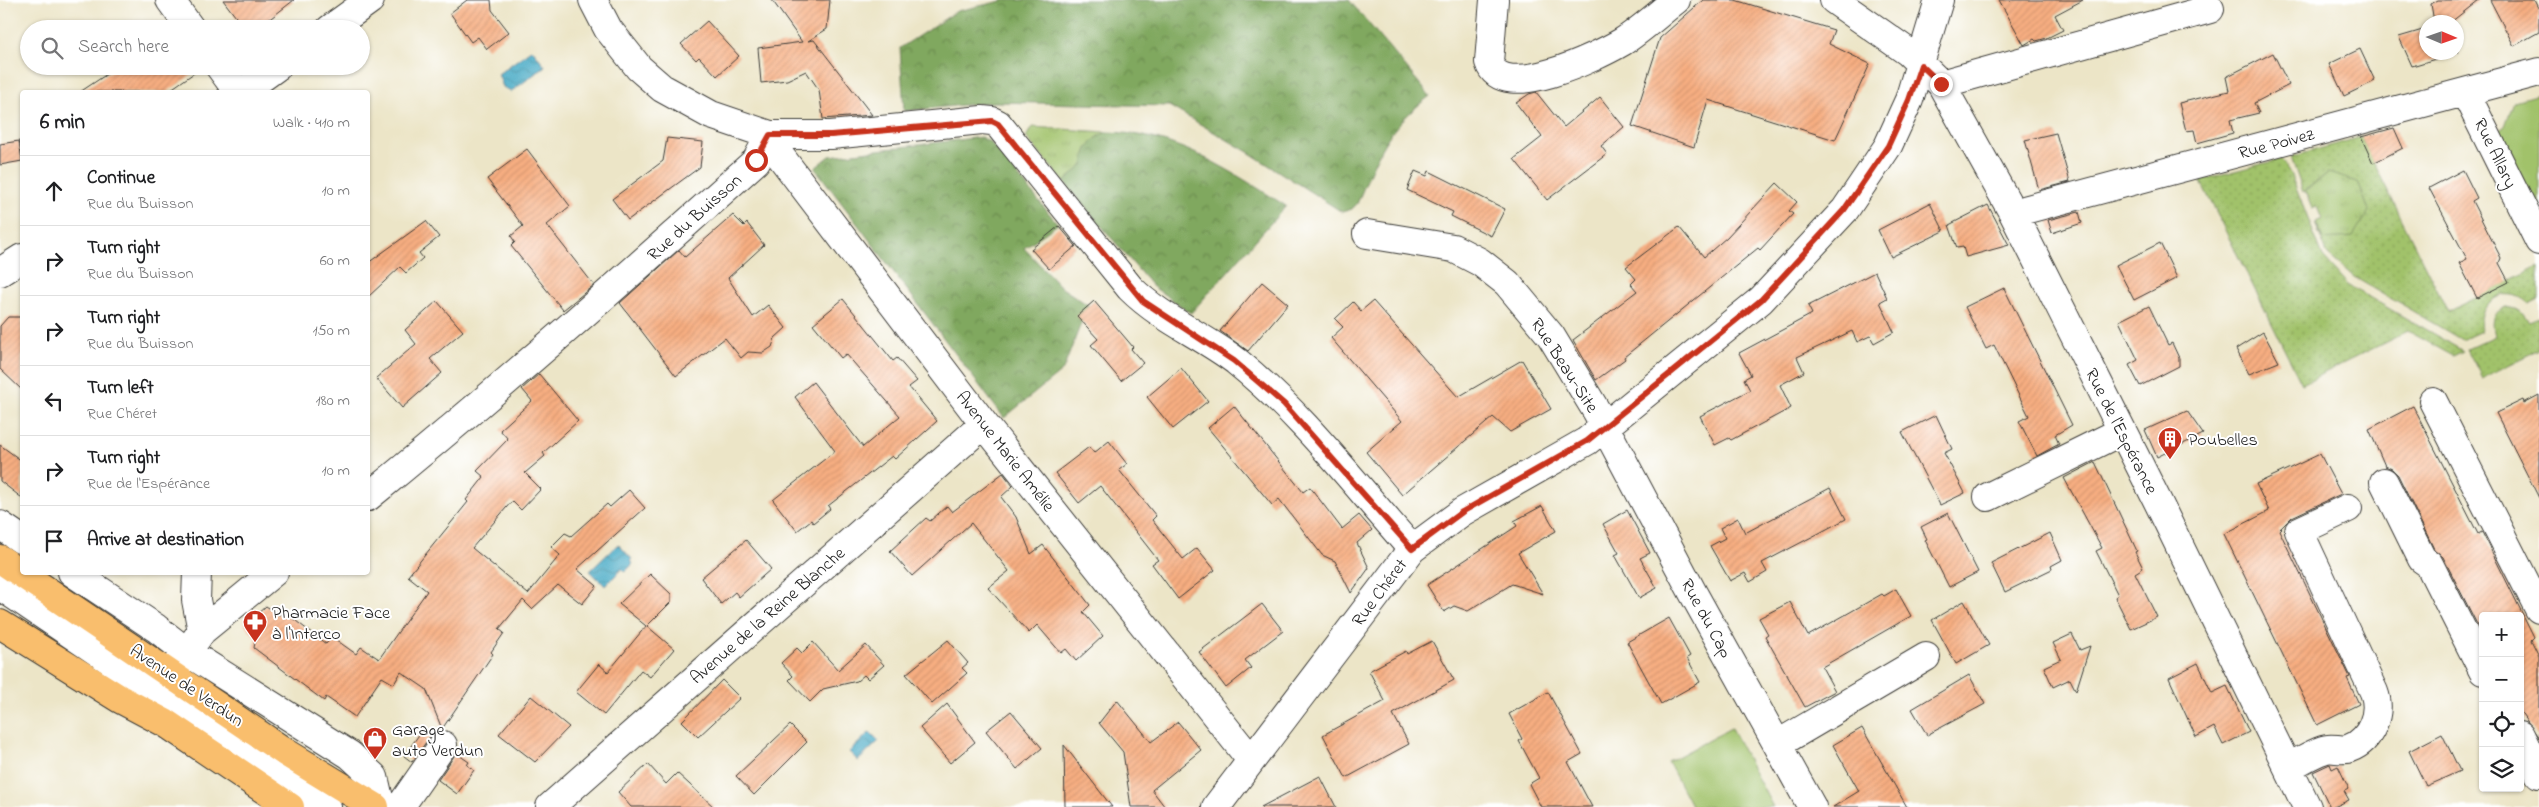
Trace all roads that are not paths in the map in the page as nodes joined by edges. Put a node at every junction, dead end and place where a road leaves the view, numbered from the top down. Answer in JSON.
{"nodes":[{"id":1,"x":170,"y":0,"type":"edge"},
{"id":2,"x":370,"y":0,"type":"edge"},
{"id":3,"x":593,"y":0,"type":"edge"},
{"id":4,"x":1494,"y":0,"type":"edge"},
{"id":5,"x":1676,"y":0,"type":"edge"},
{"id":6,"x":1834,"y":0,"type":"edge"},
{"id":7,"x":1939,"y":0,"type":"edge"},
{"id":8,"x":2205,"y":0,"type":"edge"},
{"id":9,"x":184,"y":20,"type":"edge"},
{"id":10,"x":342,"y":20,"type":"edge"},
{"id":11,"x":1921,"y":65,"type":"junction"},
{"id":12,"x":2539,"y":72,"type":"edge"},
{"id":13,"x":225,"y":75,"type":"edge"},
{"id":14,"x":266,"y":75,"type":"edge"},
{"id":15,"x":1941,"y":84,"type":"junction"},
{"id":16,"x":236,"y":90,"type":"edge"},
{"id":17,"x":245,"y":90,"type":"edge"},
{"id":18,"x":2465,"y":92,"type":"junction"},
{"id":19,"x":770,"y":135,"type":"junction"},
{"id":20,"x":2013,"y":214,"type":"junction"},
{"id":21,"x":1367,"y":234,"type":"dead end"},
{"id":22,"x":2539,"y":241,"type":"edge"},
{"id":23,"x":2433,"y":401,"type":"dead end"},
{"id":24,"x":984,"y":424,"type":"junction"},
{"id":25,"x":1604,"y":427,"type":"junction"},
{"id":26,"x":2122,"y":430,"type":"junction"},
{"id":27,"x":2384,"y":482,"type":"dead end"},
{"id":28,"x":370,"y":495,"type":"edge"},
{"id":29,"x":1988,"y":497,"type":"dead end"},
{"id":30,"x":2348,"y":508,"type":"dead end"},
{"id":31,"x":0,"y":525,"type":"edge"},
{"id":32,"x":20,"y":539,"type":"edge"},
{"id":33,"x":1412,"y":549,"type":"junction"},
{"id":34,"x":0,"y":559,"type":"edge"},
{"id":35,"x":20,"y":572,"type":"edge"},
{"id":36,"x":24,"y":575,"type":"edge"},
{"id":37,"x":76,"y":575,"type":"edge"},
{"id":38,"x":197,"y":575,"type":"edge"},
{"id":39,"x":271,"y":575,"type":"edge"},
{"id":40,"x":0,"y":586,"type":"edge"},
{"id":41,"x":2539,"y":609,"type":"edge"},
{"id":42,"x":0,"y":624,"type":"edge"},
{"id":43,"x":195,"y":641,"type":"junction"},
{"id":44,"x":1926,"y":657,"type":"dead end"},
{"id":45,"x":2479,"y":663,"type":"edge"},
{"id":46,"x":172,"y":674,"type":"junction"},
{"id":47,"x":2524,"y":743,"type":"edge"},
{"id":48,"x":1778,"y":744,"type":"junction"},
{"id":49,"x":443,"y":745,"type":"dead end"},
{"id":50,"x":1251,"y":760,"type":"junction"},
{"id":51,"x":2288,"y":767,"type":"junction"},
{"id":52,"x":2539,"y":774,"type":"edge"},
{"id":53,"x":290,"y":807,"type":"edge"},
{"id":54,"x":327,"y":807,"type":"edge"},
{"id":55,"x":375,"y":807,"type":"edge"},
{"id":56,"x":380,"y":807,"type":"edge"},
{"id":57,"x":400,"y":807,"type":"edge"},
{"id":58,"x":550,"y":807,"type":"edge"},
{"id":59,"x":1216,"y":807,"type":"edge"},
{"id":60,"x":1812,"y":807,"type":"edge"},
{"id":61,"x":2307,"y":807,"type":"edge"}],
"edges":[{"from":1,"to":9,"type":"street"},
{"from":2,"to":10,"type":"street"},
{"from":3,"to":19,"type":"street"},
{"from":4,"to":5,"type":"street"},
{"from":6,"to":11,"type":"street","name":"Rue de l'Espérance"},
{"from":7,"to":11,"type":"street","name":"Rue Chéret"},
{"from":8,"to":15,"type":"street"},
{"from":11,"to":15,"type":"street","name":"Rue de l'Espérance"},
{"from":11,"to":25,"type":"street","name":"Rue Chéret"},
{"from":12,"to":18,"type":"street","name":"Rue Poivez"},
{"from":13,"to":16,"type":"street"},
{"from":14,"to":17,"type":"street"},
{"from":15,"to":20,"type":"street","name":"Rue de l'Espérance"},
{"from":18,"to":20,"type":"street","name":"Rue Poivez"},
{"from":18,"to":22,"type":"street","name":"Rue Allary"},
{"from":19,"to":24,"type":"street","name":"Avenue Marie Amélie"},
{"from":19,"to":28,"type":"street","name":"Rue du Buisson"},
{"from":19,"to":33,"type":"street"},
{"from":20,"to":26,"type":"street","name":"Rue de l'Espérance"},
{"from":21,"to":25,"type":"street","name":"Rue Beau-Site"},
{"from":23,"to":41,"type":"street"},
{"from":24,"to":50,"type":"street","name":"Avenue Marie Amélie"},
{"from":24,"to":58,"type":"street","name":"Avenue de la Reine Blanche"},
{"from":25,"to":33,"type":"street","name":"Rue Chéret"},
{"from":25,"to":48,"type":"street","name":"Rue du Cap"},
{"from":26,"to":29,"type":"street"},
{"from":26,"to":51,"type":"street","name":"Rue de l'Espérance"},
{"from":27,"to":45,"type":"street"},
{"from":30,"to":51,"type":"street"},
{"from":31,"to":32,"type":"street"},
{"from":33,"to":50,"type":"street","name":"Rue Chéret"},
{"from":34,"to":35,"type":"main road","name":"Avenue de Verdun"},
{"from":36,"to":46,"type":"main road","name":"Avenue de Verdun"},
{"from":37,"to":43,"type":"street"},
{"from":38,"to":43,"type":"street"},
{"from":39,"to":43,"type":"street"},
{"from":40,"to":54,"type":"street","name":"Avenue de Verdun"},
{"from":42,"to":53,"type":"main road"},
{"from":43,"to":46,"type":"street"},
{"from":43,"to":56,"type":"street"},
{"from":44,"to":48,"type":"street"},
{"from":46,"to":55,"type":"main road","name":"Avenue de Verdun"},
{"from":47,"to":52,"type":"street"},
{"from":48,"to":60,"type":"street","name":"Rue du Cap"},
{"from":49,"to":57,"type":"street"},
{"from":50,"to":59,"type":"street","name":"Rue Chéret"},
{"from":51,"to":61,"type":"street","name":"Rue de l'Espérance"}]}
